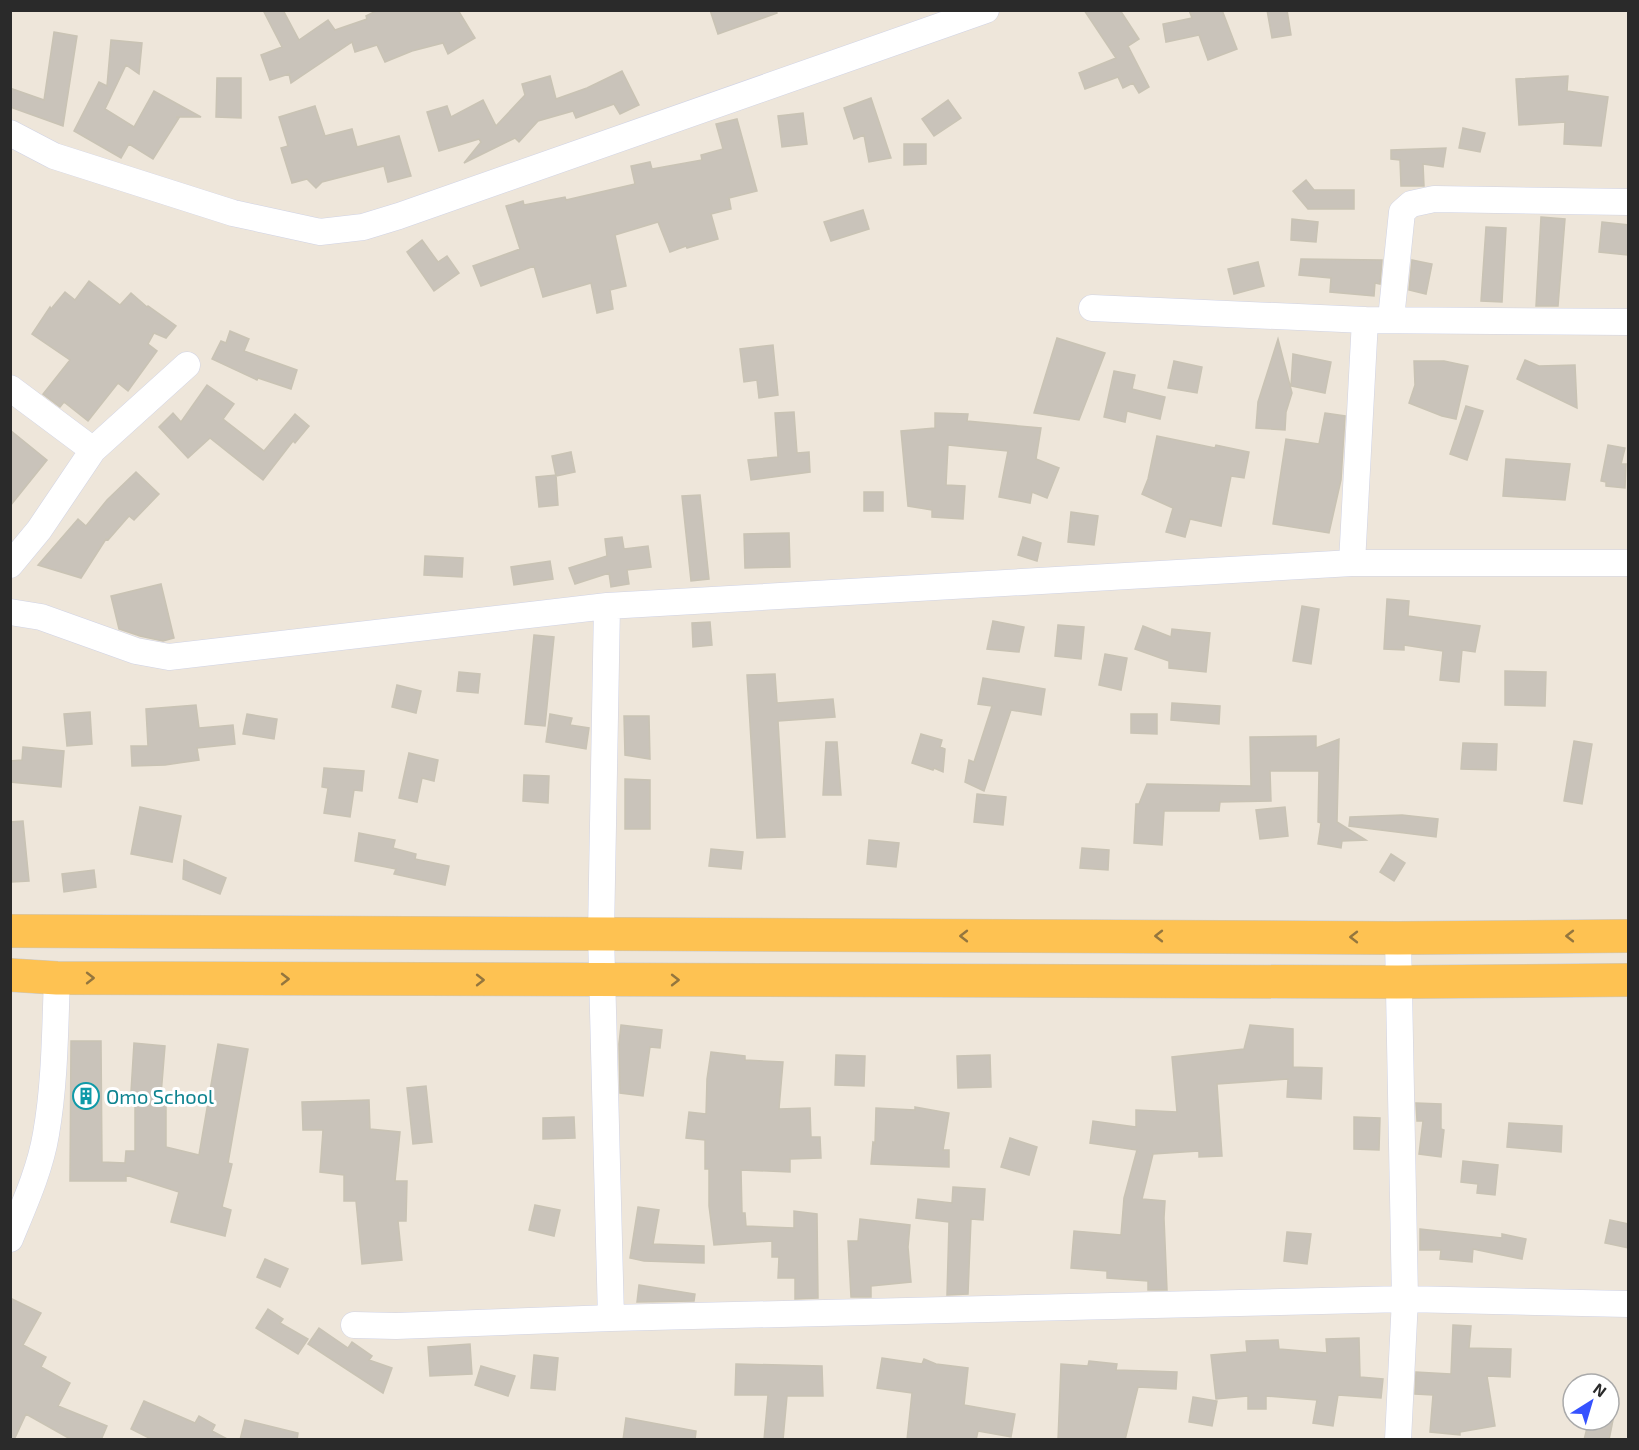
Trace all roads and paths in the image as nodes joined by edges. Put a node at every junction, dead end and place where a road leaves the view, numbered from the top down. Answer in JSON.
{"nodes":[{"id":1,"x":986,"y":10,"type":"edge"},
{"id":2,"x":10,"y":133,"type":"edge"},
{"id":3,"x":1629,"y":202,"type":"edge"},
{"id":4,"x":1092,"y":308,"type":"dead end"},
{"id":5,"x":1391,"y":319,"type":"junction"},
{"id":6,"x":1365,"y":320,"type":"junction"},
{"id":7,"x":1629,"y":322,"type":"edge"},
{"id":8,"x":188,"y":366,"type":"dead end"},
{"id":9,"x":10,"y":388,"type":"edge"},
{"id":10,"x":93,"y":450,"type":"junction"},
{"id":11,"x":1352,"y":563,"type":"junction"},
{"id":12,"x":1629,"y":563,"type":"edge"},
{"id":13,"x":10,"y":565,"type":"edge"},
{"id":14,"x":607,"y":606,"type":"junction"},
{"id":15,"x":10,"y":612,"type":"edge"},
{"id":16,"x":10,"y":931,"type":"edge"},
{"id":17,"x":601,"y":934,"type":"junction"},
{"id":18,"x":1629,"y":936,"type":"edge"},
{"id":19,"x":1398,"y":938,"type":"junction"},
{"id":20,"x":10,"y":975,"type":"edge"},
{"id":21,"x":57,"y":978,"type":"junction"},
{"id":22,"x":602,"y":980,"type":"junction"},
{"id":23,"x":1629,"y":980,"type":"edge"},
{"id":24,"x":1397,"y":982,"type":"junction"},
{"id":25,"x":10,"y":1239,"type":"edge"},
{"id":26,"x":1404,"y":1299,"type":"junction"},
{"id":27,"x":1629,"y":1304,"type":"edge"},
{"id":28,"x":611,"y":1318,"type":"junction"},
{"id":29,"x":354,"y":1325,"type":"dead end"},
{"id":30,"x":1398,"y":1440,"type":"edge"}],
"edges":[{"from":1,"to":2,"type":"street"},
{"from":3,"to":5,"type":"street"},
{"from":4,"to":6,"type":"street"},
{"from":5,"to":6,"type":"street"},
{"from":5,"to":7,"type":"street"},
{"from":6,"to":11,"type":"street"},
{"from":8,"to":10,"type":"street"},
{"from":9,"to":10,"type":"street"},
{"from":10,"to":13,"type":"street"},
{"from":11,"to":12,"type":"street"},
{"from":11,"to":14,"type":"street"},
{"from":14,"to":15,"type":"street"},
{"from":14,"to":17,"type":"street"},
{"from":16,"to":17,"type":"highway"},
{"from":19,"to":17,"type":"highway","one_way":true},
{"from":17,"to":22,"type":"street"},
{"from":18,"to":19,"type":"highway","one_way":true},
{"from":19,"to":24,"type":"street"},
{"from":20,"to":21,"type":"highway"},
{"from":21,"to":22,"type":"highway","one_way":true},
{"from":21,"to":25,"type":"street"},
{"from":22,"to":24,"type":"highway","one_way":true},
{"from":22,"to":28,"type":"street"},
{"from":23,"to":24,"type":"highway"},
{"from":24,"to":26,"type":"street"},
{"from":26,"to":27,"type":"street"},
{"from":26,"to":28,"type":"street"},
{"from":26,"to":30,"type":"street"},
{"from":28,"to":29,"type":"street"}]}
